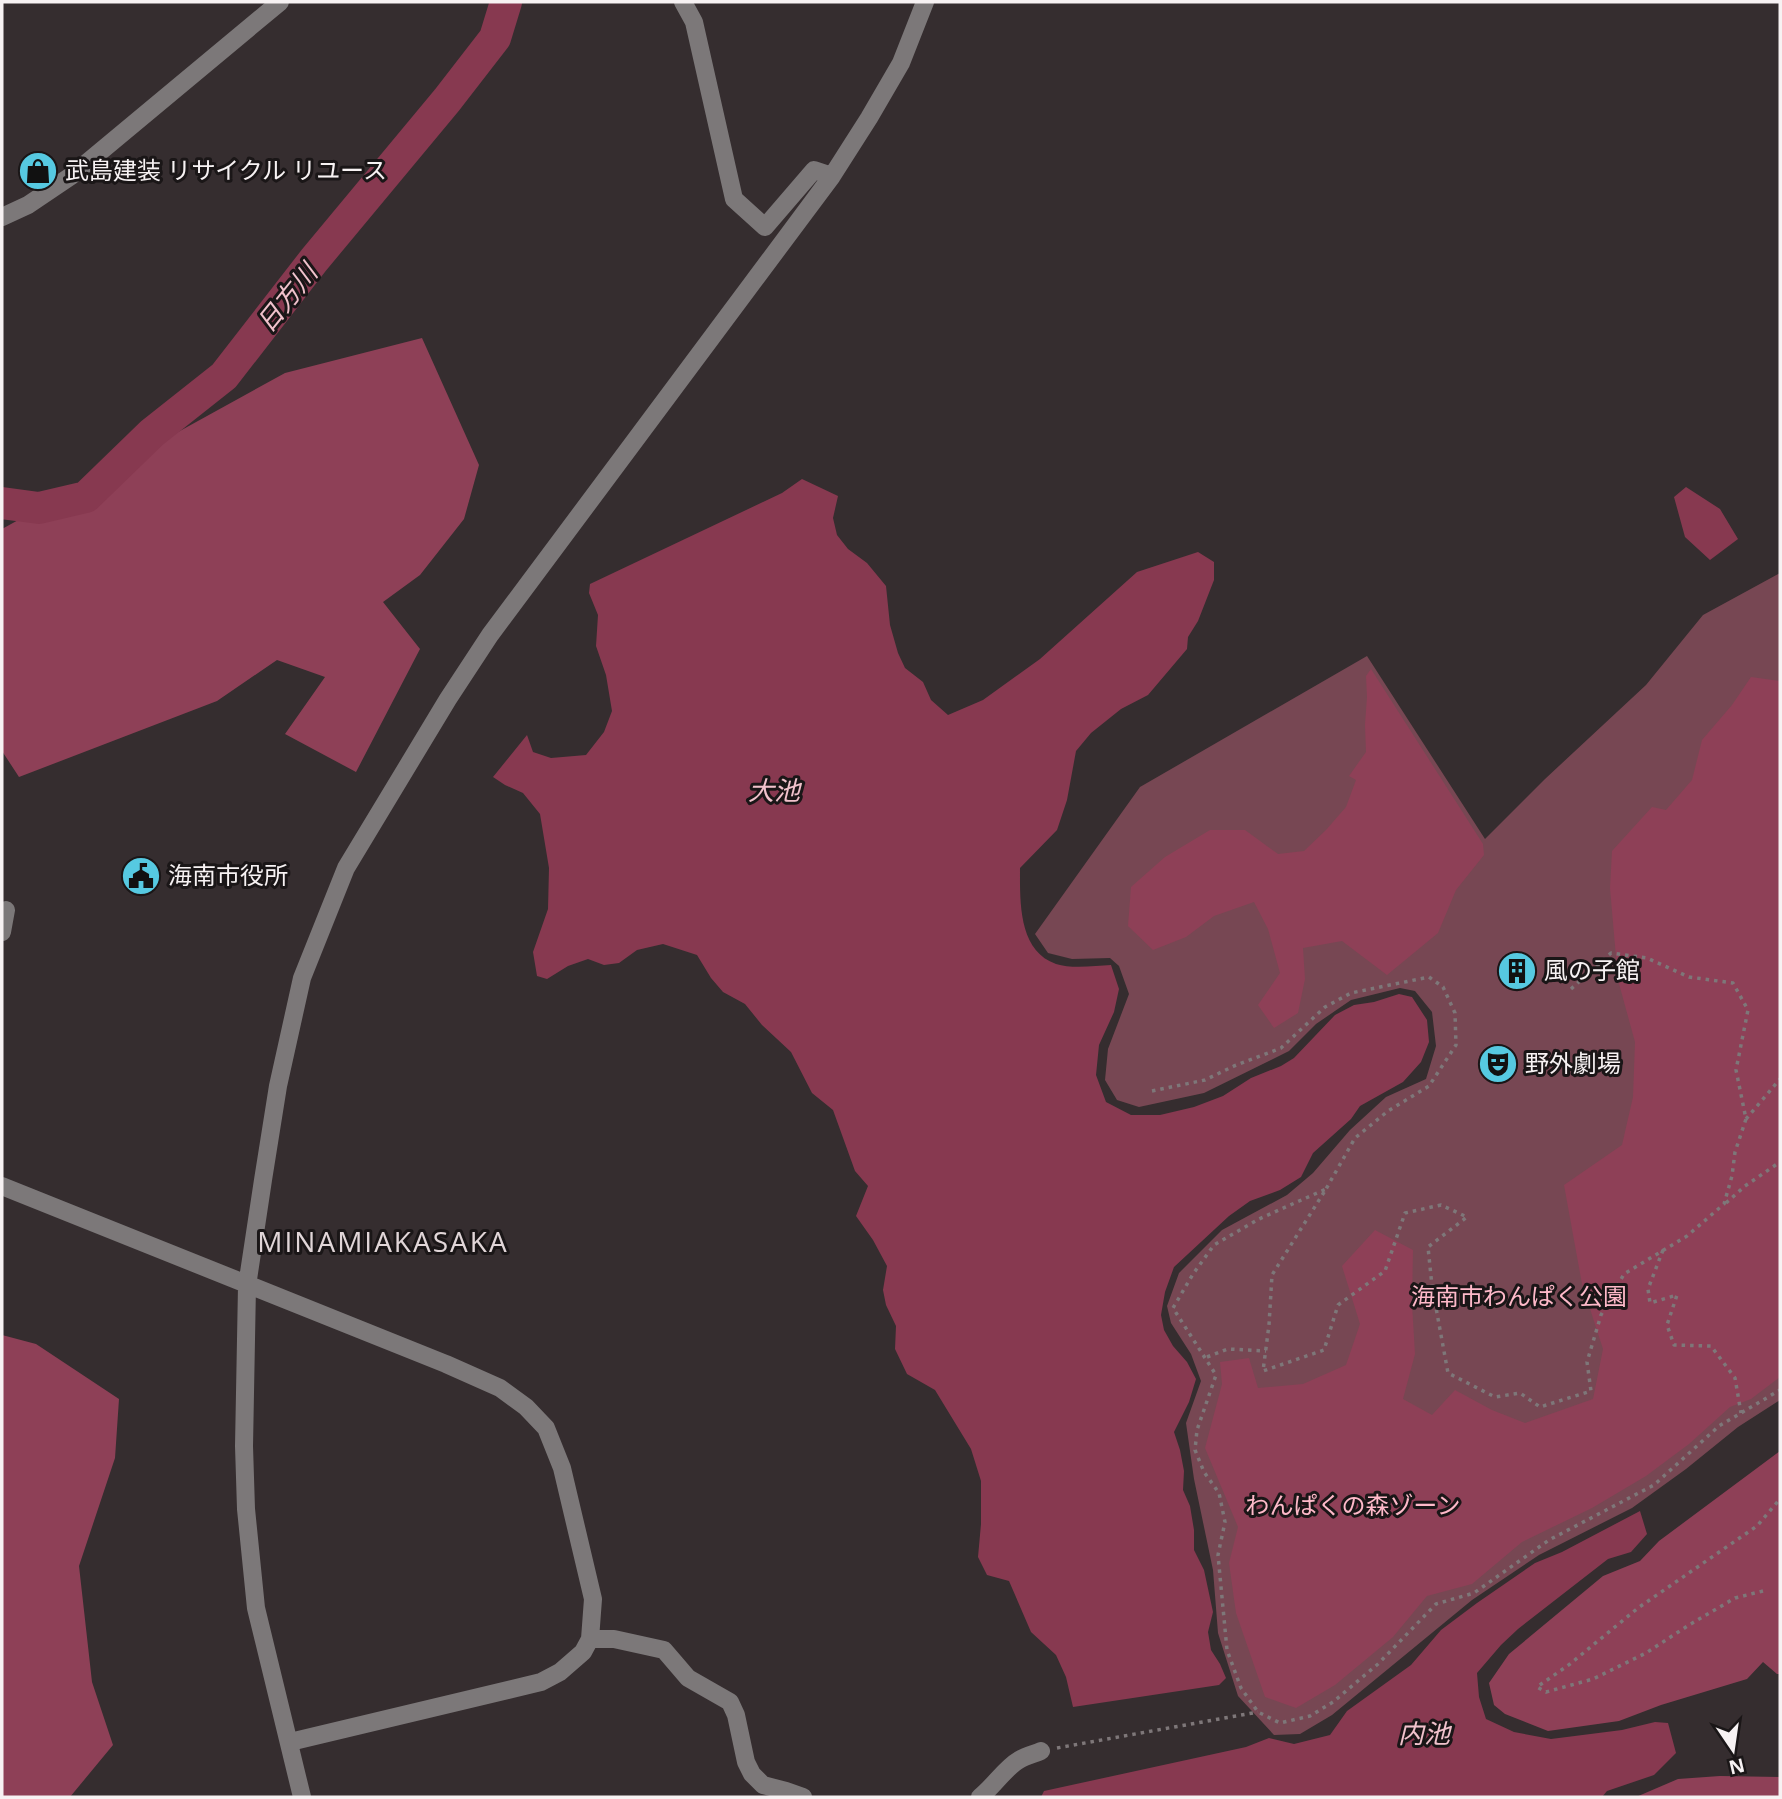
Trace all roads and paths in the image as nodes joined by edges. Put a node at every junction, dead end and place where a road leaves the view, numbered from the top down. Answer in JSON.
{"nodes":[{"id":1,"x":281,"y":2,"type":"edge"},
{"id":2,"x":683,"y":2,"type":"edge"},
{"id":3,"x":925,"y":2,"type":"edge"},
{"id":4,"x":832,"y":176,"type":"junction"},
{"id":5,"x":2,"y":217,"type":"edge"},
{"id":6,"x":6,"y":910,"type":"dead end"},
{"id":7,"x":2,"y":932,"type":"edge"},
{"id":8,"x":1571,"y":989,"type":"dead end"},
{"id":9,"x":1780,"y":1079,"type":"edge"},
{"id":10,"x":1152,"y":1091,"type":"dead end"},
{"id":11,"x":1746,"y":1119,"type":"junction"},
{"id":12,"x":1780,"y":1163,"type":"edge"},
{"id":13,"x":2,"y":1186,"type":"edge"},
{"id":14,"x":1326,"y":1189,"type":"junction"},
{"id":15,"x":1724,"y":1204,"type":"junction"},
{"id":16,"x":1663,"y":1250,"type":"junction"},
{"id":17,"x":247,"y":1286,"type":"junction"},
{"id":18,"x":1266,"y":1351,"type":"junction"},
{"id":19,"x":1206,"y":1357,"type":"junction"},
{"id":20,"x":1780,"y":1390,"type":"edge"},
{"id":21,"x":1741,"y":1413,"type":"junction"},
{"id":22,"x":1780,"y":1499,"type":"edge"},
{"id":23,"x":1763,"y":1591,"type":"dead end"},
{"id":24,"x":590,"y":1639,"type":"junction"},
{"id":25,"x":1258,"y":1712,"type":"junction"},
{"id":26,"x":290,"y":1742,"type":"junction"},
{"id":27,"x":1041,"y":1751,"type":"joint"},
{"id":28,"x":302,"y":1797,"type":"edge"},
{"id":29,"x":803,"y":1797,"type":"edge"},
{"id":30,"x":980,"y":1797,"type":"edge"}],
"edges":[{"from":1,"to":5,"type":"street"},
{"from":2,"to":4,"type":"street"},
{"from":3,"to":4,"type":"street"},
{"from":4,"to":17,"type":"street"},
{"from":6,"to":7,"type":"street"},
{"from":8,"to":11,"type":"path"},
{"from":9,"to":11,"type":"path"},
{"from":10,"to":14,"type":"path"},
{"from":11,"to":15,"type":"path"},
{"from":12,"to":15,"type":"path"},
{"from":13,"to":17,"type":"street"},
{"from":14,"to":18,"type":"path"},
{"from":14,"to":19,"type":"path"},
{"from":15,"to":16,"type":"path"},
{"from":16,"to":18,"type":"path"},
{"from":16,"to":21,"type":"path"},
{"from":17,"to":24,"type":"street"},
{"from":17,"to":26,"type":"street"},
{"from":18,"to":19,"type":"path"},
{"from":19,"to":25,"type":"path"},
{"from":20,"to":21,"type":"path"},
{"from":21,"to":25,"type":"path"},
{"from":22,"to":23,"type":"path"},
{"from":24,"to":26,"type":"street"},
{"from":24,"to":29,"type":"street"},
{"from":25,"to":27,"type":"path"},
{"from":26,"to":28,"type":"street"},
{"from":27,"to":30,"type":"street"}]}
